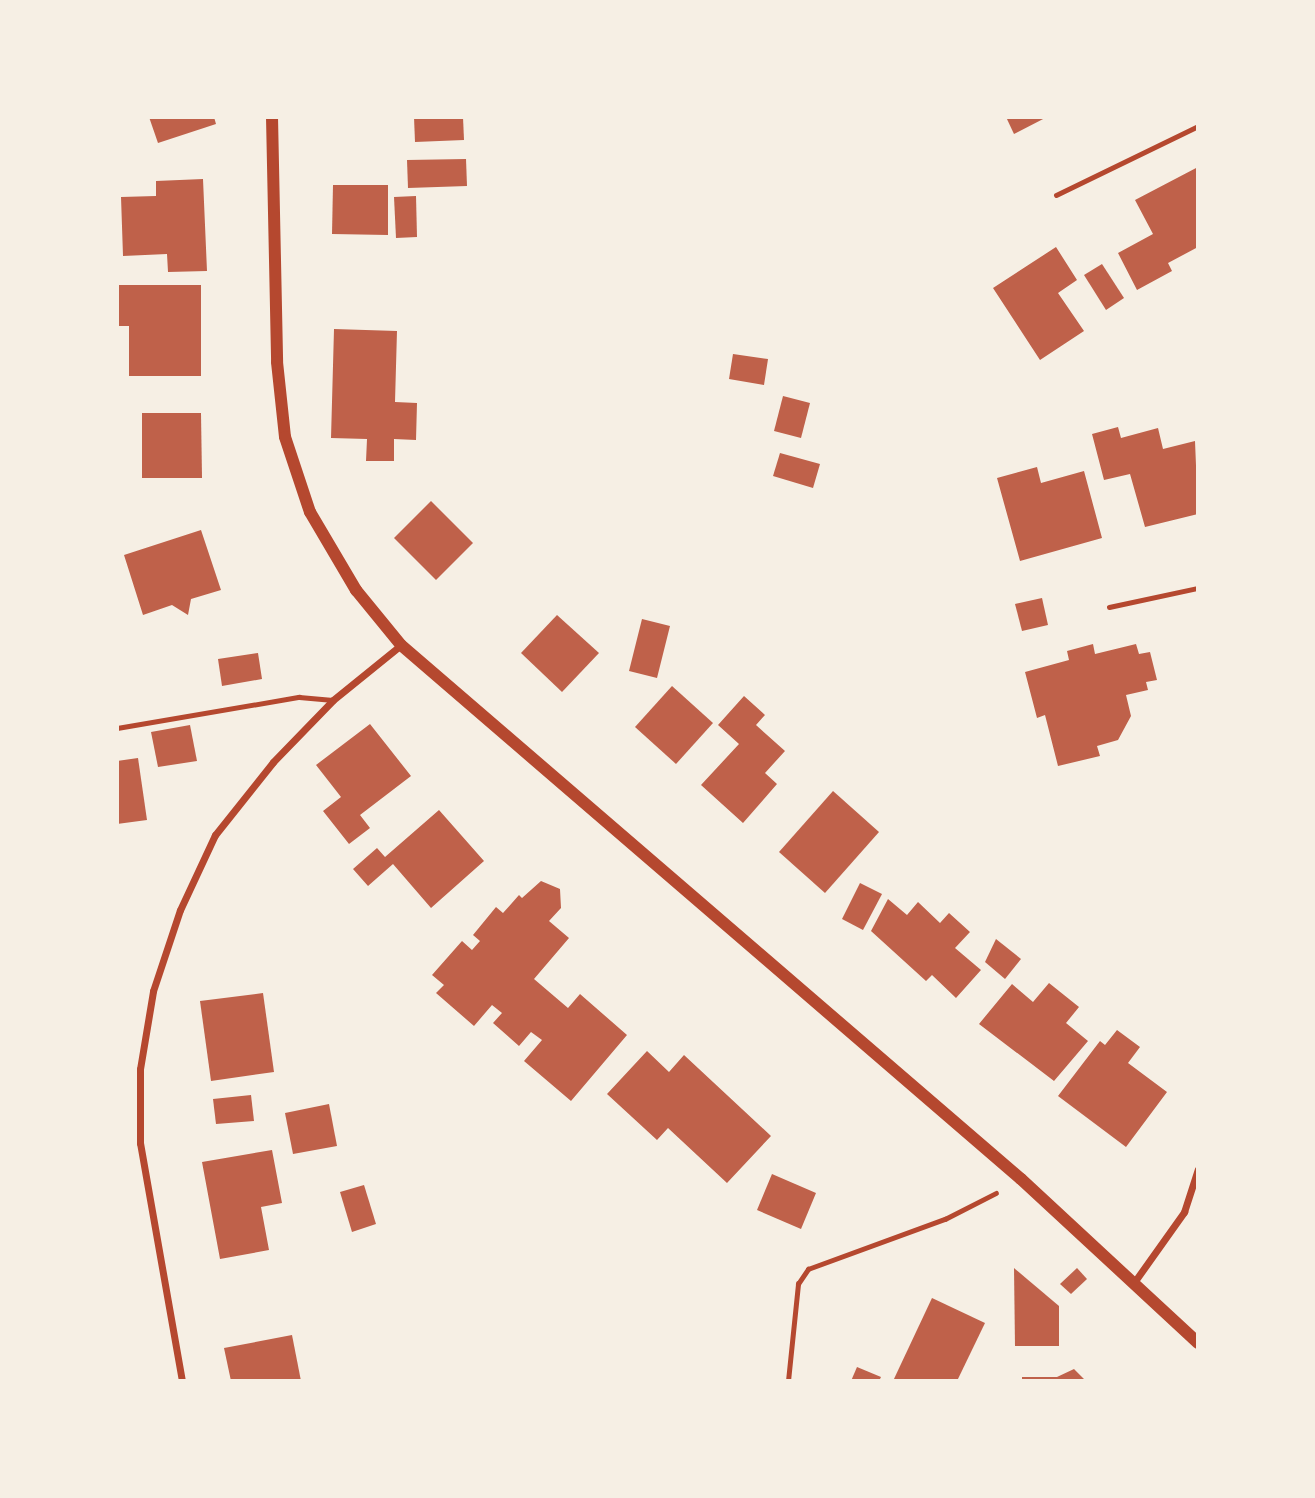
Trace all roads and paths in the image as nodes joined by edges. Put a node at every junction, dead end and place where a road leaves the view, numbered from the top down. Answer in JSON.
{"nodes":[{"id":1,"x":272,"y":117,"type":"edge"},
{"id":2,"x":1198,"y":125,"type":"edge"},
{"id":3,"x":1056,"y":195,"type":"dead end"},
{"id":4,"x":1198,"y":588,"type":"edge"},
{"id":5,"x":1109,"y":607,"type":"dead end"},
{"id":6,"x":401,"y":646,"type":"junction"},
{"id":7,"x":333,"y":700,"type":"junction"},
{"id":8,"x":117,"y":728,"type":"edge"},
{"id":9,"x":1198,"y":1169,"type":"edge"},
{"id":10,"x":1021,"y":1179,"type":"junction"},
{"id":11,"x":1135,"y":1281,"type":"junction"},
{"id":12,"x":1198,"y":1343,"type":"edge"},
{"id":13,"x":182,"y":1381,"type":"edge"},
{"id":14,"x":788,"y":1381,"type":"edge"}],
"edges":[{"from":1,"to":6,"type":"street"},
{"from":2,"to":3,"type":"lane"},
{"from":4,"to":5,"type":"lane"},
{"from":6,"to":7,"type":"street"},
{"from":6,"to":10,"type":"street"},
{"from":7,"to":8,"type":"lane"},
{"from":7,"to":13,"type":"street"},
{"from":9,"to":11,"type":"street"},
{"from":10,"to":11,"type":"street"},
{"from":10,"to":14,"type":"path"},
{"from":11,"to":12,"type":"street"}]}
